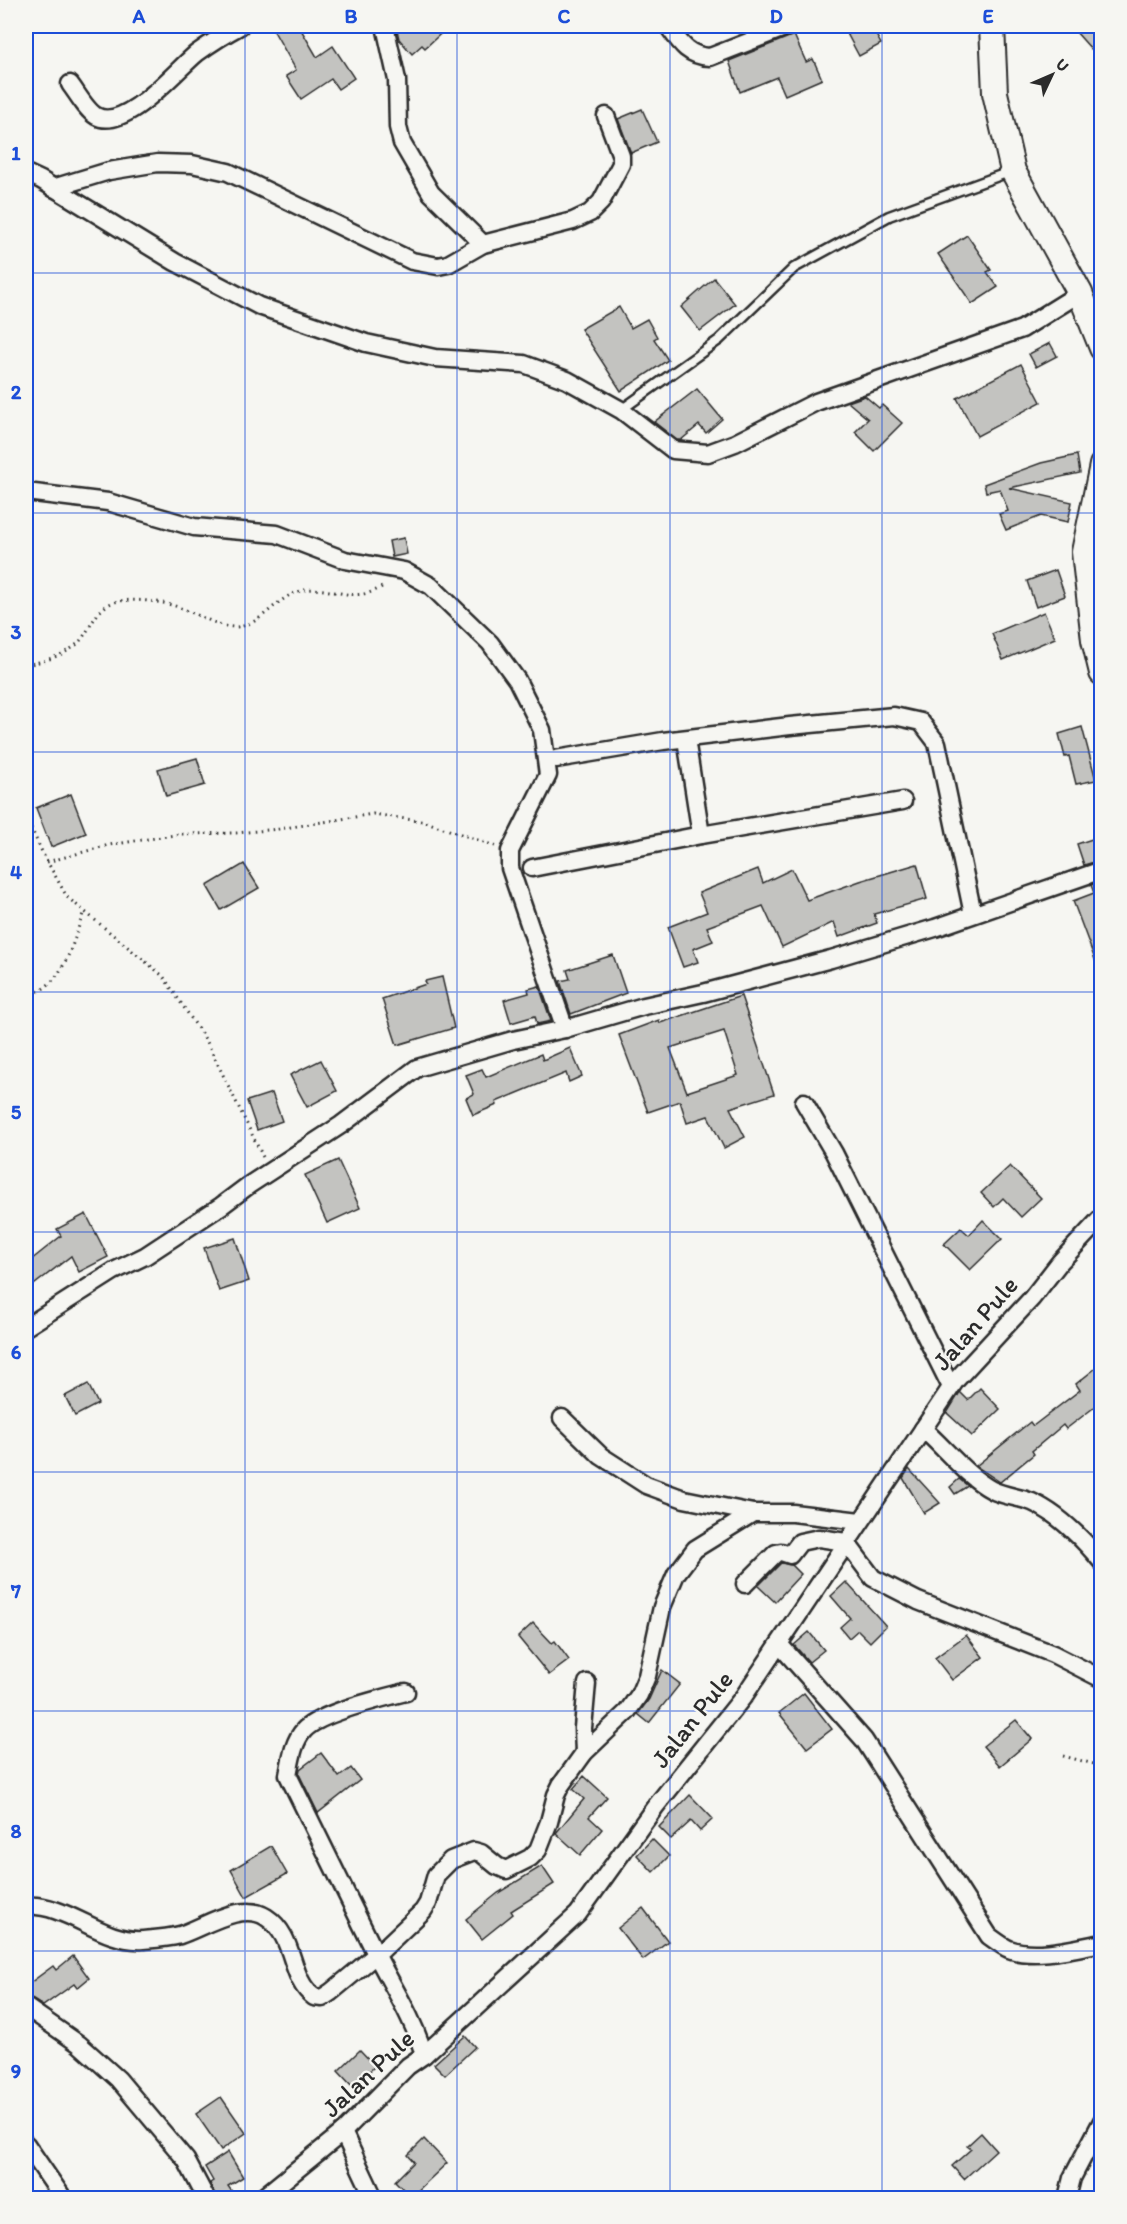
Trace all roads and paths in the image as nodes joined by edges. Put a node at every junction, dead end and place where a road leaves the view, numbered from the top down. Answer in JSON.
{"nodes":[{"id":1,"x":240,"y":26,"type":"edge"},
{"id":2,"x":385,"y":26,"type":"edge"},
{"id":3,"x":668,"y":26,"type":"edge"},
{"id":4,"x":789,"y":26,"type":"edge"},
{"id":5,"x":992,"y":26,"type":"edge"},
{"id":6,"x":70,"y":84,"type":"dead end"},
{"id":7,"x":606,"y":116,"type":"dead end"},
{"id":8,"x":1012,"y":171,"type":"junction"},
{"id":9,"x":26,"y":173,"type":"edge"},
{"id":10,"x":53,"y":188,"type":"junction"},
{"id":11,"x":483,"y":244,"type":"junction"},
{"id":12,"x":1080,"y":293,"type":"junction"},
{"id":13,"x":1101,"y":348,"type":"edge"},
{"id":14,"x":621,"y":410,"type":"junction"},
{"id":15,"x":1101,"y":465,"type":"edge"},
{"id":16,"x":26,"y":492,"type":"edge"},
{"id":17,"x":404,"y":571,"type":"junction"},
{"id":18,"x":26,"y":665,"type":"edge"},
{"id":19,"x":1101,"y":673,"type":"edge"},
{"id":20,"x":686,"y":739,"type":"junction"},
{"id":21,"x":556,"y":759,"type":"dead end"},
{"id":22,"x":903,"y":801,"type":"dead end"},
{"id":23,"x":26,"y":817,"type":"edge"},
{"id":24,"x":701,"y":835,"type":"junction"},
{"id":25,"x":510,"y":851,"type":"junction"},
{"id":26,"x":47,"y":862,"type":"junction"},
{"id":27,"x":532,"y":868,"type":"dead end"},
{"id":28,"x":1101,"y":870,"type":"edge"},
{"id":29,"x":84,"y":911,"type":"junction"},
{"id":30,"x":973,"y":914,"type":"junction"},
{"id":31,"x":26,"y":995,"type":"edge"},
{"id":32,"x":565,"y":1029,"type":"junction"},
{"id":33,"x":804,"y":1102,"type":"dead end"},
{"id":34,"x":270,"y":1172,"type":"junction"},
{"id":35,"x":1101,"y":1217,"type":"edge"},
{"id":36,"x":26,"y":1327,"type":"edge"},
{"id":37,"x":951,"y":1387,"type":"junction"},
{"id":38,"x":562,"y":1418,"type":"dead end"},
{"id":39,"x":923,"y":1428,"type":"junction"},
{"id":40,"x":753,"y":1513,"type":"junction"},
{"id":41,"x":860,"y":1521,"type":"junction"},
{"id":42,"x":846,"y":1542,"type":"junction"},
{"id":43,"x":1101,"y":1562,"type":"edge"},
{"id":44,"x":745,"y":1584,"type":"dead end"},
{"id":45,"x":778,"y":1644,"type":"junction"},
{"id":46,"x":1101,"y":1679,"type":"edge"},
{"id":47,"x":587,"y":1683,"type":"dead end"},
{"id":48,"x":406,"y":1692,"type":"dead end"},
{"id":49,"x":584,"y":1753,"type":"junction"},
{"id":50,"x":1063,"y":1756,"type":"dead end"},
{"id":51,"x":1101,"y":1766,"type":"edge"},
{"id":52,"x":26,"y":1906,"type":"edge"},
{"id":53,"x":1101,"y":1943,"type":"edge"},
{"id":54,"x":376,"y":1955,"type":"junction"},
{"id":55,"x":26,"y":2007,"type":"edge"},
{"id":56,"x":424,"y":2055,"type":"junction"},
{"id":57,"x":1101,"y":2121,"type":"edge"},
{"id":58,"x":344,"y":2132,"type":"junction"},
{"id":59,"x":26,"y":2144,"type":"edge"},
{"id":60,"x":63,"y":2199,"type":"edge"},
{"id":61,"x":206,"y":2199,"type":"edge"},
{"id":62,"x":262,"y":2199,"type":"edge"},
{"id":63,"x":374,"y":2199,"type":"edge"},
{"id":64,"x":1067,"y":2199,"type":"edge"}],
"edges":[{"from":1,"to":6,"type":"street"},
{"from":2,"to":11,"type":"street"},
{"from":3,"to":4,"type":"street"},
{"from":5,"to":8,"type":"main road"},
{"from":7,"to":11,"type":"street"},
{"from":8,"to":12,"type":"main road"},
{"from":8,"to":14,"type":"lane"},
{"from":9,"to":10,"type":"street"},
{"from":10,"to":11,"type":"street"},
{"from":10,"to":14,"type":"street"},
{"from":12,"to":13,"type":"main road"},
{"from":12,"to":14,"type":"street"},
{"from":15,"to":19,"type":"main road"},
{"from":16,"to":17,"type":"street"},
{"from":17,"to":18,"type":"path"},
{"from":17,"to":25,"type":"street"},
{"from":20,"to":21,"type":"street"},
{"from":20,"to":24,"type":"street"},
{"from":20,"to":30,"type":"street"},
{"from":22,"to":24,"type":"street"},
{"from":23,"to":26,"type":"path"},
{"from":24,"to":27,"type":"street"},
{"from":25,"to":26,"type":"path"},
{"from":25,"to":32,"type":"street"},
{"from":26,"to":29,"type":"path"},
{"from":28,"to":30,"type":"street"},
{"from":29,"to":31,"type":"path"},
{"from":29,"to":34,"type":"path"},
{"from":30,"to":32,"type":"street"},
{"from":32,"to":34,"type":"street"},
{"from":33,"to":37,"type":"street"},
{"from":34,"to":36,"type":"street"},
{"from":35,"to":37,"type":"street","name":"Jalan Pule"},
{"from":37,"to":39,"type":"street","name":"Jalan Pule"},
{"from":38,"to":40,"type":"street"},
{"from":39,"to":41,"type":"street","name":"Jalan Pule"},
{"from":39,"to":43,"type":"street"},
{"from":40,"to":41,"type":"street"},
{"from":40,"to":49,"type":"street"},
{"from":41,"to":42,"type":"street","name":"Jalan Pule"},
{"from":42,"to":44,"type":"street"},
{"from":42,"to":45,"type":"street","name":"Jalan Pule"},
{"from":42,"to":46,"type":"street"},
{"from":45,"to":53,"type":"street"},
{"from":45,"to":56,"type":"street","name":"Jalan Pule"},
{"from":47,"to":49,"type":"street"},
{"from":48,"to":54,"type":"street"},
{"from":49,"to":54,"type":"street"},
{"from":50,"to":51,"type":"path"},
{"from":52,"to":54,"type":"street"},
{"from":54,"to":56,"type":"street"},
{"from":55,"to":61,"type":"street"},
{"from":56,"to":58,"type":"street","name":"Jalan Pule"},
{"from":57,"to":64,"type":"street"},
{"from":58,"to":62,"type":"street","name":"Jalan Pule"},
{"from":58,"to":63,"type":"street"},
{"from":59,"to":60,"type":"street"}]}
